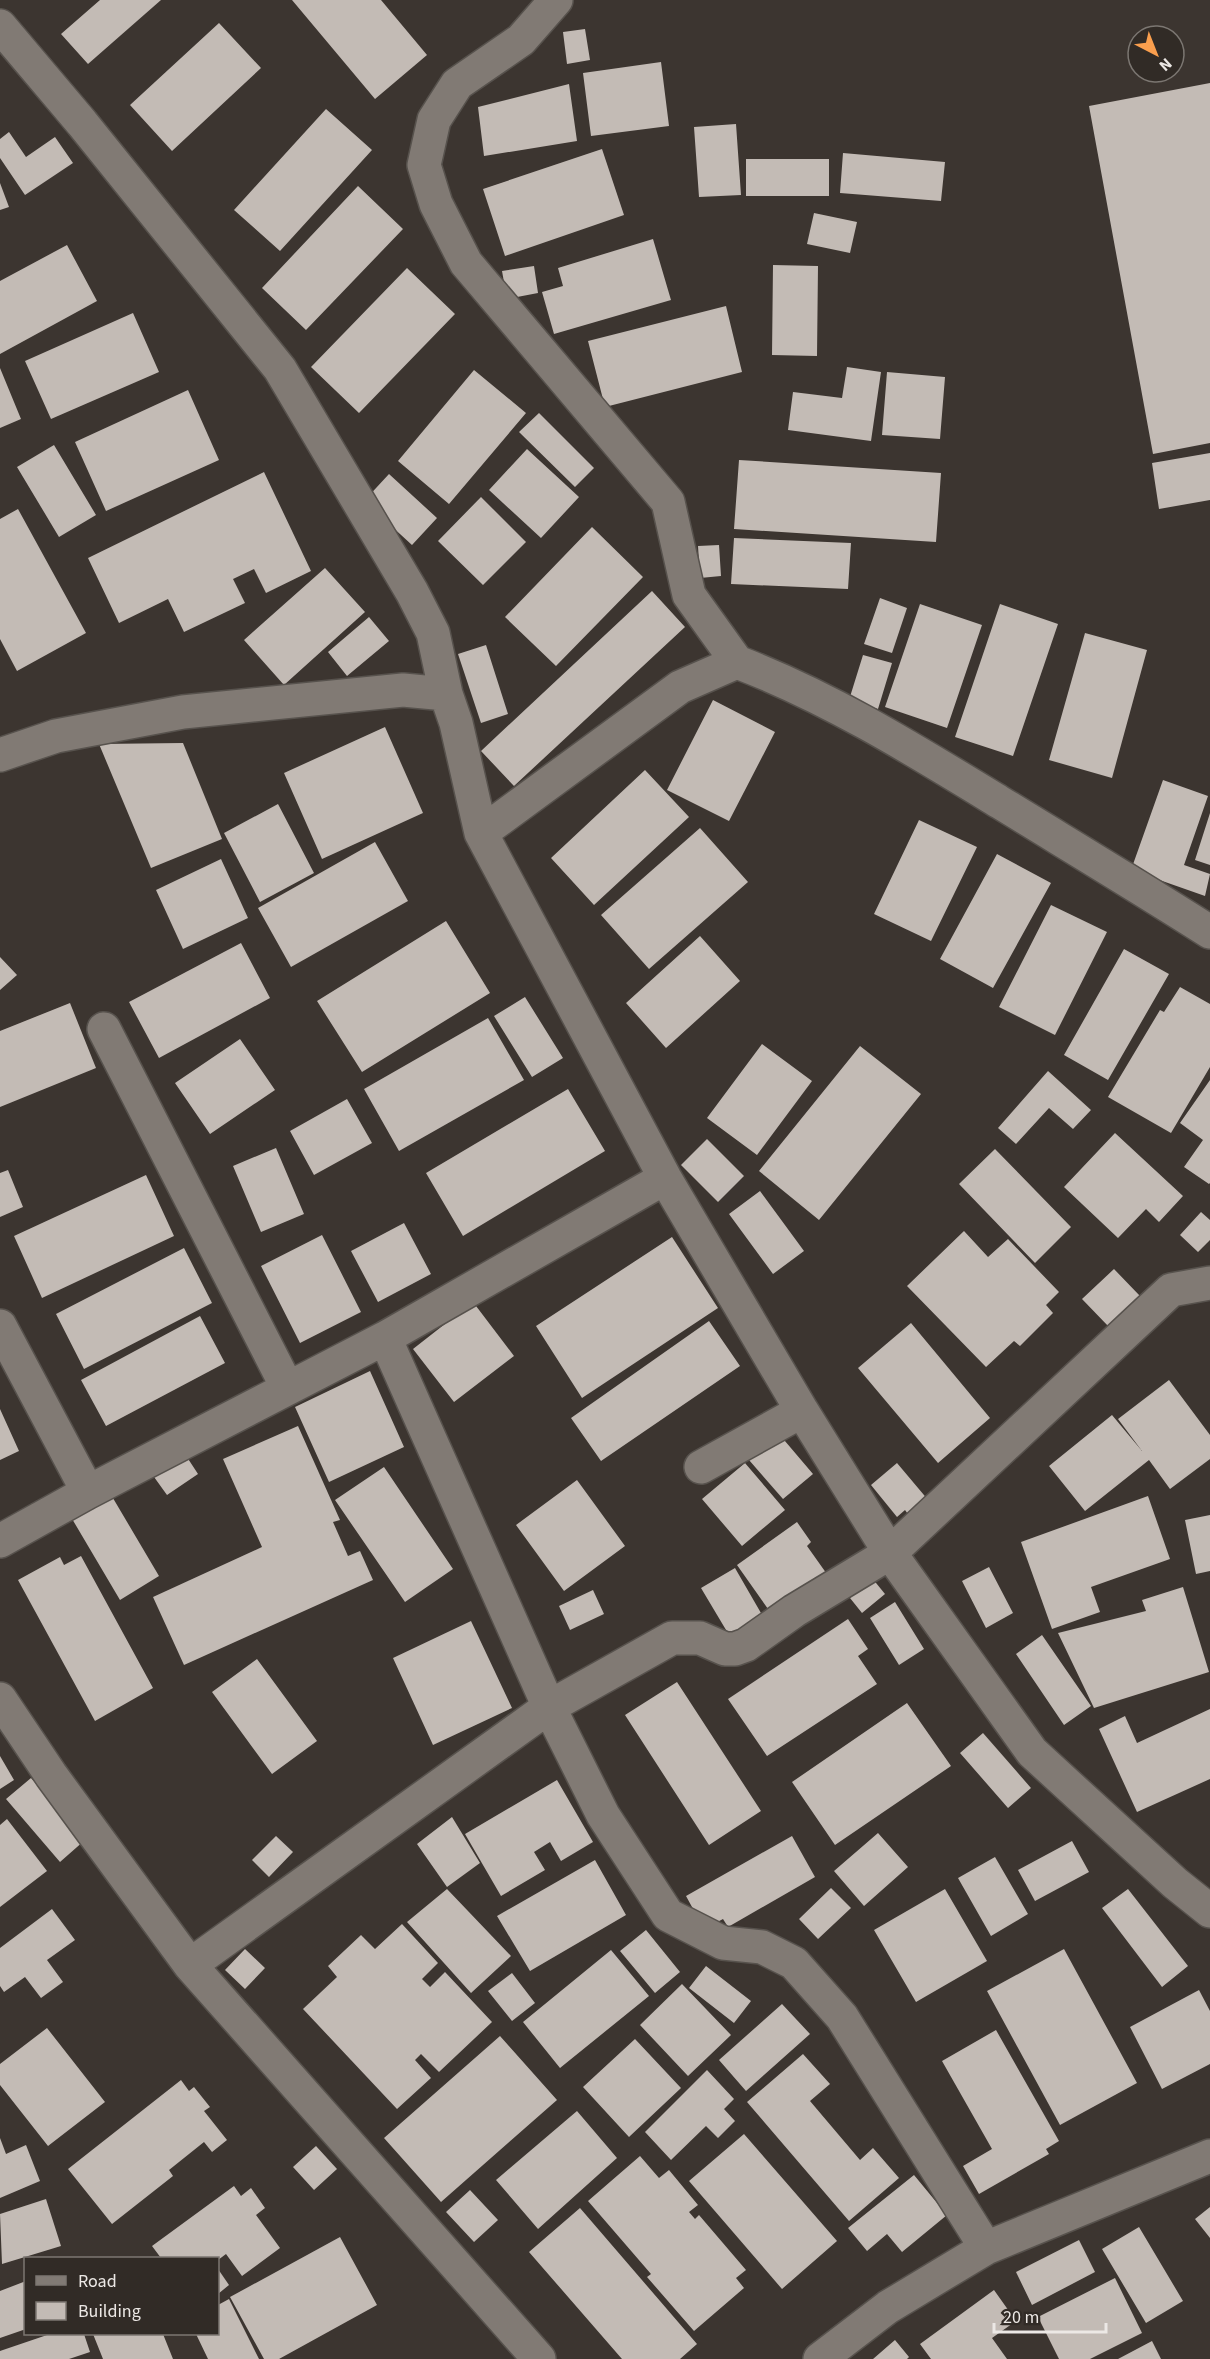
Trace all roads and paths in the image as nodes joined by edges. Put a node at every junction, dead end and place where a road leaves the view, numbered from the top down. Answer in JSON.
{"nodes":[{"id":1,"x":556,"y":0,"type":"edge"},
{"id":2,"x":0,"y":26,"type":"edge"},
{"id":3,"x":737,"y":663,"type":"junction"},
{"id":4,"x":446,"y":694,"type":"junction"},
{"id":5,"x":0,"y":755,"type":"edge"},
{"id":6,"x":482,"y":833,"type":"junction"},
{"id":7,"x":1210,"y":932,"type":"edge"},
{"id":8,"x":104,"y":1029,"type":"dead end"},
{"id":9,"x":665,"y":1178,"type":"junction"},
{"id":10,"x":1210,"y":1283,"type":"edge"},
{"id":11,"x":0,"y":1326,"type":"edge"},
{"id":12,"x":385,"y":1338,"type":"junction"},
{"id":13,"x":287,"y":1387,"type":"junction"},
{"id":14,"x":802,"y":1411,"type":"junction"},
{"id":15,"x":701,"y":1467,"type":"dead end"},
{"id":16,"x":88,"y":1492,"type":"junction"},
{"id":17,"x":0,"y":1541,"type":"edge"},
{"id":18,"x":890,"y":1553,"type":"junction"},
{"id":19,"x":0,"y":1699,"type":"edge"},
{"id":20,"x":549,"y":1707,"type":"junction"},
{"id":21,"x":1210,"y":1911,"type":"edge"},
{"id":22,"x":190,"y":1965,"type":"junction"},
{"id":23,"x":1210,"y":2156,"type":"edge"},
{"id":24,"x":986,"y":2248,"type":"junction"},
{"id":25,"x":539,"y":2359,"type":"edge"},
{"id":26,"x":820,"y":2359,"type":"edge"}],
"edges":[{"from":1,"to":3,"type":"street"},
{"from":2,"to":4,"type":"street"},
{"from":3,"to":6,"type":"street"},
{"from":3,"to":7,"type":"street"},
{"from":4,"to":5,"type":"street"},
{"from":4,"to":6,"type":"street"},
{"from":6,"to":9,"type":"street"},
{"from":8,"to":13,"type":"street"},
{"from":9,"to":12,"type":"street"},
{"from":9,"to":14,"type":"street"},
{"from":10,"to":18,"type":"street"},
{"from":11,"to":16,"type":"street"},
{"from":12,"to":13,"type":"street"},
{"from":12,"to":20,"type":"street"},
{"from":13,"to":16,"type":"street"},
{"from":14,"to":15,"type":"street"},
{"from":14,"to":18,"type":"street"},
{"from":16,"to":17,"type":"street"},
{"from":18,"to":20,"type":"street"},
{"from":18,"to":21,"type":"street"},
{"from":19,"to":22,"type":"street"},
{"from":20,"to":22,"type":"street"},
{"from":20,"to":24,"type":"street"},
{"from":22,"to":25,"type":"street"},
{"from":23,"to":24,"type":"street"},
{"from":24,"to":26,"type":"street"}]}
